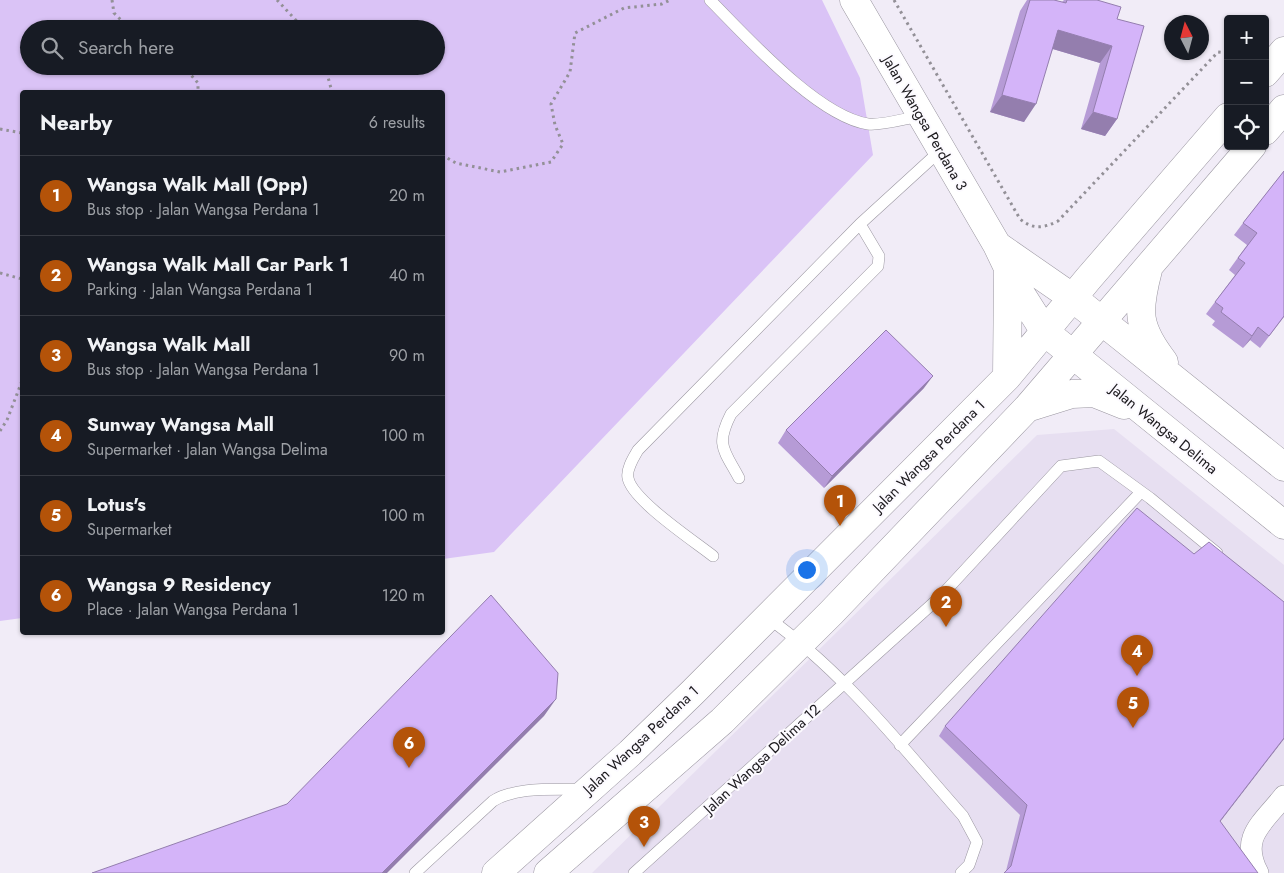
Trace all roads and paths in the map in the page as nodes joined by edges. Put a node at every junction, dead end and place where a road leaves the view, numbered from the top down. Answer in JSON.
{"nodes":[{"id":1,"x":112,"y":0,"type":"edge"},
{"id":2,"x":276,"y":0,"type":"edge"},
{"id":3,"x":670,"y":0,"type":"edge"},
{"id":4,"x":710,"y":0,"type":"edge"},
{"id":5,"x":854,"y":0,"type":"edge"},
{"id":6,"x":894,"y":0,"type":"edge"},
{"id":7,"x":121,"y":20,"type":"edge"},
{"id":8,"x":295,"y":20,"type":"edge"},
{"id":9,"x":1284,"y":51,"type":"edge"},
{"id":10,"x":1224,"y":53,"type":"edge"},
{"id":11,"x":1269,"y":68,"type":"edge"},
{"id":12,"x":191,"y":75,"type":"edge"},
{"id":13,"x":327,"y":75,"type":"edge"},
{"id":14,"x":198,"y":90,"type":"edge"},
{"id":15,"x":331,"y":90,"type":"edge"},
{"id":16,"x":1284,"y":109,"type":"edge"},
{"id":17,"x":921,"y":116,"type":"junction"},
{"id":18,"x":1224,"y":122,"type":"edge"},
{"id":19,"x":1269,"y":126,"type":"edge"},
{"id":20,"x":0,"y":129,"type":"edge"},
{"id":21,"x":20,"y":133,"type":"edge"},
{"id":22,"x":941,"y":150,"type":"junction"},
{"id":23,"x":1249,"y":150,"type":"edge"},
{"id":24,"x":445,"y":157,"type":"edge"},
{"id":25,"x":860,"y":224,"type":"junction"},
{"id":26,"x":1002,"y":257,"type":"junction"},
{"id":27,"x":1148,"y":268,"type":"junction"},
{"id":28,"x":0,"y":273,"type":"edge"},
{"id":29,"x":20,"y":278,"type":"edge"},
{"id":30,"x":1073,"y":298,"type":"junction"},
{"id":31,"x":1102,"y":321,"type":"junction"},
{"id":32,"x":1045,"y":332,"type":"junction"},
{"id":33,"x":1073,"y":355,"type":"junction"},
{"id":34,"x":1007,"y":377,"type":"junction"},
{"id":35,"x":20,"y":386,"type":"edge"},
{"id":36,"x":1182,"y":386,"type":"junction"},
{"id":37,"x":1027,"y":408,"type":"junction"},
{"id":38,"x":1144,"y":413,"type":"junction"},
{"id":39,"x":0,"y":431,"type":"edge"},
{"id":40,"x":1284,"y":466,"type":"edge"},
{"id":41,"x":740,"y":478,"type":"dead end"},
{"id":42,"x":1141,"y":492,"type":"junction"},
{"id":43,"x":1284,"y":525,"type":"edge"},
{"id":44,"x":713,"y":556,"type":"dead end"},
{"id":45,"x":1227,"y":562,"type":"edge"},
{"id":46,"x":768,"y":618,"type":"junction"},
{"id":47,"x":802,"y":642,"type":"junction"},
{"id":48,"x":844,"y":682,"type":"junction"},
{"id":49,"x":900,"y":745,"type":"junction"},
{"id":50,"x":589,"y":788,"type":"junction"},
{"id":51,"x":1284,"y":796,"type":"edge"},
{"id":52,"x":415,"y":873,"type":"edge"},
{"id":53,"x":496,"y":873,"type":"edge"},
{"id":54,"x":548,"y":873,"type":"edge"},
{"id":55,"x":634,"y":873,"type":"edge"},
{"id":56,"x":961,"y":873,"type":"edge"},
{"id":57,"x":1258,"y":873,"type":"edge"}],
"edges":[{"from":1,"to":7,"type":"path"},
{"from":2,"to":8,"type":"path"},
{"from":3,"to":24,"type":"path"},
{"from":4,"to":17,"type":"lane"},
{"from":5,"to":17,"type":"street","name":"Jalan Wangsa Perdana 3"},
{"from":6,"to":10,"type":"path"},
{"from":9,"to":11,"type":"street"},
{"from":12,"to":14,"type":"path"},
{"from":13,"to":15,"type":"path"},
{"from":16,"to":19,"type":"street"},
{"from":17,"to":22,"type":"street","name":"Jalan Wangsa Perdana 3"},
{"from":18,"to":30,"type":"street","name":"Jalan Wangsa Perdana 1"},
{"from":20,"to":21,"type":"path"},
{"from":22,"to":25,"type":"lane"},
{"from":22,"to":26,"type":"street","name":"Jalan Wangsa Perdana 3"},
{"from":23,"to":27,"type":"street"},
{"from":25,"to":41,"type":"lane"},
{"from":25,"to":44,"type":"lane"},
{"from":26,"to":30,"type":"street","name":"Jalan Wangsa Perdana 3"},
{"from":26,"to":32,"type":"street","name":"Jalan Wangsa Perdana 3"},
{"from":26,"to":34,"type":"street"},
{"from":27,"to":31,"type":"street"},
{"from":27,"to":36,"type":"street"},
{"from":28,"to":29,"type":"path"},
{"from":30,"to":31,"type":"street"},
{"from":30,"to":32,"type":"street","name":"Jalan Wangsa Perdana 1"},
{"from":31,"to":33,"type":"street"},
{"from":31,"to":36,"type":"street"},
{"from":32,"to":33,"type":"street","name":"Jalan Wangsa Delima"},
{"from":32,"to":34,"type":"street","name":"Jalan Wangsa Perdana 1"},
{"from":33,"to":37,"type":"street"},
{"from":33,"to":38,"type":"street","name":"Jalan Wangsa Delima"},
{"from":34,"to":46,"type":"street","name":"Jalan Wangsa Perdana 1"},
{"from":35,"to":39,"type":"path"},
{"from":36,"to":40,"type":"street"},
{"from":37,"to":38,"type":"street"},
{"from":37,"to":47,"type":"street"},
{"from":38,"to":43,"type":"street","name":"Jalan Wangsa Delima"},
{"from":42,"to":45,"type":"lane","name":"Jalan Wangsa Delima 12"},
{"from":42,"to":48,"type":"lane","name":"Jalan Wangsa Delima 12"},
{"from":42,"to":49,"type":"lane"},
{"from":46,"to":47,"type":"lane"},
{"from":46,"to":50,"type":"street","name":"Jalan Wangsa Perdana 1"},
{"from":47,"to":48,"type":"lane"},
{"from":47,"to":54,"type":"street"},
{"from":48,"to":49,"type":"lane"},
{"from":48,"to":55,"type":"lane","name":"Jalan Wangsa Delima 12"},
{"from":49,"to":56,"type":"lane"},
{"from":50,"to":52,"type":"lane"},
{"from":50,"to":53,"type":"street","name":"Jalan Wangsa Perdana 1"},
{"from":51,"to":57,"type":"street"}]}
